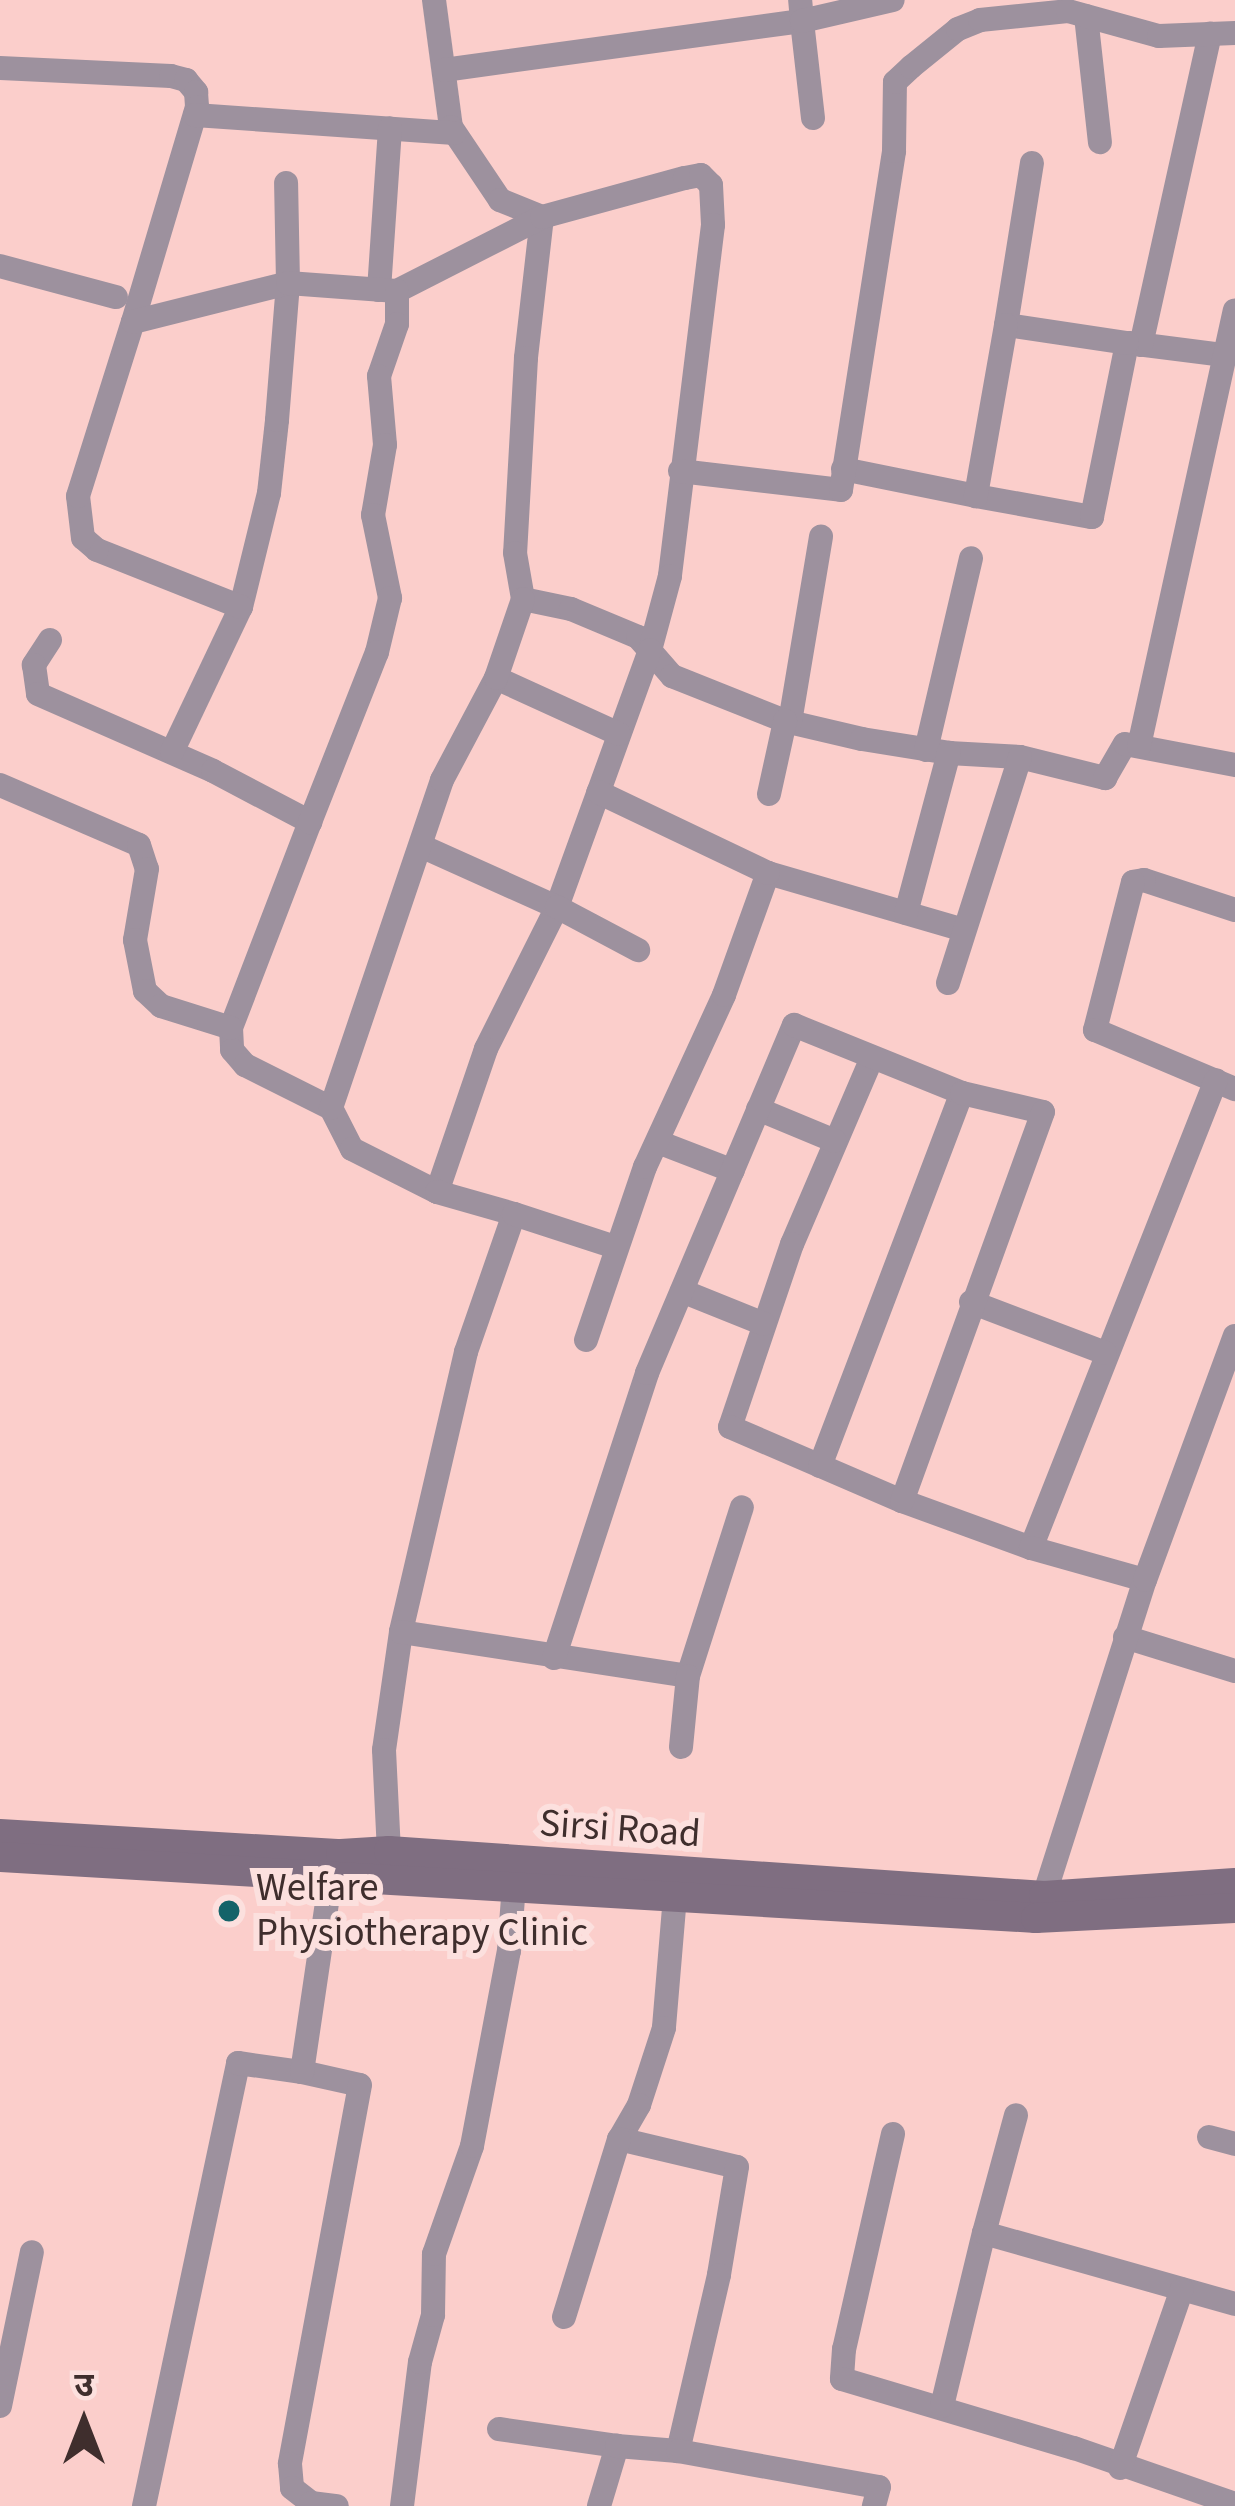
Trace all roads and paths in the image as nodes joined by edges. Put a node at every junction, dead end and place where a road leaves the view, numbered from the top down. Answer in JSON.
{"nodes":[{"id":1,"x":434,"y":0,"type":"edge"},
{"id":2,"x":893,"y":0,"type":"edge"},
{"id":3,"x":956,"y":0,"type":"edge"},
{"id":4,"x":1074,"y":9,"type":"edge"},
{"id":5,"x":801,"y":10,"type":"edge"},
{"id":6,"x":958,"y":29,"type":"junction"},
{"id":7,"x":1223,"y":34,"type":"edge"},
{"id":8,"x":0,"y":68,"type":"edge"},
{"id":9,"x":444,"y":70,"type":"junction"},
{"id":10,"x":194,"y":115,"type":"junction"},
{"id":11,"x":813,"y":118,"type":"dead end"},
{"id":12,"x":391,"y":128,"type":"junction"},
{"id":13,"x":454,"y":133,"type":"junction"},
{"id":14,"x":1100,"y":142,"type":"dead end"},
{"id":15,"x":1032,"y":163,"type":"dead end"},
{"id":16,"x":286,"y":183,"type":"dead end"},
{"id":17,"x":542,"y":217,"type":"junction"},
{"id":18,"x":0,"y":266,"type":"edge"},
{"id":19,"x":288,"y":283,"type":"junction"},
{"id":20,"x":388,"y":291,"type":"junction"},
{"id":21,"x":116,"y":298,"type":"dead end"},
{"id":22,"x":1235,"y":310,"type":"edge"},
{"id":23,"x":133,"y":322,"type":"junction"},
{"id":24,"x":1006,"y":325,"type":"junction"},
{"id":25,"x":1134,"y":344,"type":"junction"},
{"id":26,"x":1224,"y":355,"type":"junction"},
{"id":27,"x":843,"y":469,"type":"junction"},
{"id":28,"x":680,"y":471,"type":"junction"},
{"id":29,"x":976,"y":496,"type":"junction"},
{"id":30,"x":821,"y":537,"type":"dead end"},
{"id":31,"x":971,"y":557,"type":"dead end"},
{"id":32,"x":524,"y":599,"type":"junction"},
{"id":33,"x":241,"y":607,"type":"junction"},
{"id":34,"x":50,"y":640,"type":"dead end"},
{"id":35,"x":650,"y":650,"type":"junction"},
{"id":36,"x":496,"y":678,"type":"junction"},
{"id":37,"x":788,"y":722,"type":"junction"},
{"id":38,"x":619,"y":734,"type":"junction"},
{"id":39,"x":1139,"y":746,"type":"junction"},
{"id":40,"x":172,"y":752,"type":"junction"},
{"id":41,"x":938,"y":752,"type":"junction"},
{"id":42,"x":1020,"y":757,"type":"junction"},
{"id":43,"x":1235,"y":765,"type":"edge"},
{"id":44,"x":0,"y":785,"type":"edge"},
{"id":45,"x":598,"y":792,"type":"junction"},
{"id":46,"x":769,"y":794,"type":"dead end"},
{"id":47,"x":310,"y":823,"type":"junction"},
{"id":48,"x":421,"y":846,"type":"junction"},
{"id":49,"x":768,"y":873,"type":"junction"},
{"id":50,"x":557,"y":907,"type":"junction"},
{"id":51,"x":1235,"y":910,"type":"edge"},
{"id":52,"x":906,"y":913,"type":"junction"},
{"id":53,"x":964,"y":930,"type":"junction"},
{"id":54,"x":638,"y":950,"type":"dead end"},
{"id":55,"x":947,"y":983,"type":"dead end"},
{"id":56,"x":231,"y":1028,"type":"junction"},
{"id":57,"x":871,"y":1060,"type":"junction"},
{"id":58,"x":1226,"y":1084,"type":"edge"},
{"id":59,"x":962,"y":1093,"type":"junction"},
{"id":60,"x":331,"y":1108,"type":"junction"},
{"id":61,"x":758,"y":1109,"type":"junction"},
{"id":62,"x":835,"y":1141,"type":"junction"},
{"id":63,"x":658,"y":1142,"type":"junction"},
{"id":64,"x":734,"y":1172,"type":"junction"},
{"id":65,"x":437,"y":1192,"type":"junction"},
{"id":66,"x":514,"y":1214,"type":"junction"},
{"id":67,"x":615,"y":1247,"type":"junction"},
{"id":68,"x":682,"y":1291,"type":"junction"},
{"id":69,"x":971,"y":1302,"type":"junction"},
{"id":70,"x":764,"y":1324,"type":"junction"},
{"id":71,"x":1235,"y":1336,"type":"edge"},
{"id":72,"x":586,"y":1340,"type":"dead end"},
{"id":73,"x":1105,"y":1353,"type":"junction"},
{"id":74,"x":820,"y":1466,"type":"junction"},
{"id":75,"x":902,"y":1502,"type":"junction"},
{"id":76,"x":742,"y":1507,"type":"dead end"},
{"id":77,"x":1031,"y":1548,"type":"junction"},
{"id":78,"x":1145,"y":1580,"type":"junction"},
{"id":79,"x":400,"y":1632,"type":"junction"},
{"id":80,"x":1125,"y":1637,"type":"junction"},
{"id":81,"x":554,"y":1658,"type":"junction"},
{"id":82,"x":1235,"y":1671,"type":"edge"},
{"id":83,"x":688,"y":1676,"type":"junction"},
{"id":84,"x":681,"y":1747,"type":"dead end"},
{"id":85,"x":0,"y":1834,"type":"edge"},
{"id":86,"x":389,"y":1851,"type":"junction"},
{"id":87,"x":0,"y":1857,"type":"edge"},
{"id":88,"x":331,"y":1876,"type":"junction"},
{"id":89,"x":1235,"y":1883,"type":"edge"},
{"id":90,"x":514,"y":1885,"type":"junction"},
{"id":91,"x":675,"y":1896,"type":"junction"},
{"id":92,"x":1044,"y":1896,"type":"junction"},
{"id":93,"x":1235,"y":1908,"type":"edge"},
{"id":94,"x":302,"y":2072,"type":"junction"},
{"id":95,"x":1016,"y":2115,"type":"dead end"},
{"id":96,"x":893,"y":2134,"type":"dead end"},
{"id":97,"x":1209,"y":2137,"type":"dead end"},
{"id":98,"x":619,"y":2139,"type":"junction"},
{"id":99,"x":1235,"y":2144,"type":"edge"},
{"id":100,"x":984,"y":2233,"type":"junction"},
{"id":101,"x":32,"y":2252,"type":"dead end"},
{"id":102,"x":1182,"y":2289,"type":"junction"},
{"id":103,"x":1235,"y":2304,"type":"edge"},
{"id":104,"x":564,"y":2317,"type":"dead end"},
{"id":105,"x":0,"y":2406,"type":"edge"},
{"id":106,"x":942,"y":2406,"type":"junction"},
{"id":107,"x":499,"y":2429,"type":"dead end"},
{"id":108,"x":617,"y":2446,"type":"junction"},
{"id":109,"x":678,"y":2451,"type":"junction"},
{"id":110,"x":1120,"y":2468,"type":"junction"},
{"id":111,"x":310,"y":2504,"type":"edge"},
{"id":112,"x":1235,"y":2504,"type":"edge"},
{"id":113,"x":144,"y":2506,"type":"edge"},
{"id":114,"x":338,"y":2506,"type":"edge"},
{"id":115,"x":402,"y":2506,"type":"edge"},
{"id":116,"x":599,"y":2506,"type":"edge"},
{"id":117,"x":874,"y":2506,"type":"edge"}],
"edges":[{"from":1,"to":9,"type":"street"},
{"from":2,"to":5,"type":"street"},
{"from":3,"to":6,"type":"street"},
{"from":4,"to":6,"type":"street"},
{"from":4,"to":7,"type":"street"},
{"from":4,"to":14,"type":"street"},
{"from":5,"to":9,"type":"street"},
{"from":5,"to":11,"type":"street"},
{"from":6,"to":27,"type":"street"},
{"from":7,"to":25,"type":"street"},
{"from":8,"to":10,"type":"street"},
{"from":9,"to":13,"type":"street"},
{"from":10,"to":12,"type":"street"},
{"from":10,"to":23,"type":"street"},
{"from":12,"to":13,"type":"street"},
{"from":12,"to":20,"type":"street"},
{"from":13,"to":17,"type":"street"},
{"from":15,"to":24,"type":"street"},
{"from":16,"to":19,"type":"street"},
{"from":17,"to":20,"type":"street"},
{"from":17,"to":28,"type":"street"},
{"from":17,"to":32,"type":"street"},
{"from":18,"to":21,"type":"street"},
{"from":19,"to":20,"type":"street"},
{"from":19,"to":23,"type":"street"},
{"from":19,"to":33,"type":"street"},
{"from":20,"to":47,"type":"street"},
{"from":22,"to":26,"type":"street"},
{"from":23,"to":33,"type":"street"},
{"from":24,"to":25,"type":"street"},
{"from":24,"to":29,"type":"street"},
{"from":25,"to":26,"type":"street"},
{"from":25,"to":29,"type":"street"},
{"from":26,"to":39,"type":"street"},
{"from":27,"to":28,"type":"street"},
{"from":27,"to":29,"type":"street"},
{"from":28,"to":35,"type":"street"},
{"from":30,"to":37,"type":"street"},
{"from":31,"to":41,"type":"street"},
{"from":32,"to":35,"type":"street"},
{"from":32,"to":36,"type":"street"},
{"from":33,"to":40,"type":"street"},
{"from":34,"to":40,"type":"street"},
{"from":35,"to":37,"type":"street"},
{"from":35,"to":38,"type":"street"},
{"from":36,"to":38,"type":"street"},
{"from":36,"to":48,"type":"street"},
{"from":37,"to":41,"type":"street"},
{"from":37,"to":46,"type":"street"},
{"from":38,"to":45,"type":"street"},
{"from":39,"to":42,"type":"street"},
{"from":39,"to":43,"type":"street"},
{"from":40,"to":47,"type":"street"},
{"from":41,"to":42,"type":"street"},
{"from":41,"to":52,"type":"street"},
{"from":42,"to":53,"type":"street"},
{"from":44,"to":56,"type":"street"},
{"from":45,"to":49,"type":"street"},
{"from":45,"to":50,"type":"street"},
{"from":47,"to":56,"type":"street"},
{"from":48,"to":50,"type":"street"},
{"from":48,"to":60,"type":"street"},
{"from":49,"to":52,"type":"street"},
{"from":49,"to":63,"type":"street"},
{"from":50,"to":54,"type":"street"},
{"from":50,"to":65,"type":"street"},
{"from":51,"to":58,"type":"street"},
{"from":52,"to":53,"type":"street"},
{"from":53,"to":55,"type":"street"},
{"from":56,"to":60,"type":"street"},
{"from":57,"to":59,"type":"street"},
{"from":57,"to":61,"type":"street"},
{"from":57,"to":62,"type":"street"},
{"from":58,"to":73,"type":"street"},
{"from":59,"to":69,"type":"street"},
{"from":59,"to":74,"type":"street"},
{"from":60,"to":65,"type":"street"},
{"from":61,"to":62,"type":"street"},
{"from":61,"to":64,"type":"street"},
{"from":62,"to":70,"type":"street"},
{"from":63,"to":64,"type":"street"},
{"from":63,"to":67,"type":"street"},
{"from":64,"to":68,"type":"street"},
{"from":65,"to":66,"type":"street"},
{"from":66,"to":67,"type":"street"},
{"from":66,"to":79,"type":"street"},
{"from":67,"to":72,"type":"street"},
{"from":68,"to":70,"type":"street"},
{"from":68,"to":81,"type":"street"},
{"from":69,"to":73,"type":"street"},
{"from":69,"to":75,"type":"street"},
{"from":70,"to":74,"type":"street"},
{"from":71,"to":78,"type":"street"},
{"from":73,"to":77,"type":"street"},
{"from":74,"to":75,"type":"street"},
{"from":75,"to":77,"type":"street"},
{"from":76,"to":83,"type":"street"},
{"from":77,"to":78,"type":"street"},
{"from":78,"to":80,"type":"street"},
{"from":79,"to":81,"type":"street"},
{"from":79,"to":86,"type":"street"},
{"from":80,"to":82,"type":"street"},
{"from":80,"to":92,"type":"street"},
{"from":81,"to":83,"type":"street"},
{"from":83,"to":84,"type":"street"},
{"from":85,"to":86,"type":"main road","name":"Sirsi Road"},
{"from":86,"to":92,"type":"main road","name":"Sirsi Road"},
{"from":87,"to":88,"type":"main road","name":"Sirsi Road"},
{"from":88,"to":90,"type":"main road","name":"Sirsi Road"},
{"from":88,"to":94,"type":"street"},
{"from":89,"to":92,"type":"main road","name":"Sirsi Road"},
{"from":90,"to":91,"type":"main road","name":"Sirsi Road"},
{"from":90,"to":115,"type":"street"},
{"from":91,"to":93,"type":"main road","name":"Sirsi Road"},
{"from":91,"to":98,"type":"street"},
{"from":94,"to":111,"type":"street"},
{"from":94,"to":113,"type":"street"},
{"from":95,"to":100,"type":"street"},
{"from":96,"to":106,"type":"street"},
{"from":97,"to":99,"type":"street"},
{"from":98,"to":104,"type":"street"},
{"from":98,"to":109,"type":"street"},
{"from":100,"to":102,"type":"street"},
{"from":100,"to":106,"type":"street"},
{"from":101,"to":105,"type":"street"},
{"from":102,"to":103,"type":"street"},
{"from":102,"to":110,"type":"street"},
{"from":106,"to":110,"type":"street"},
{"from":107,"to":108,"type":"street"},
{"from":108,"to":109,"type":"street"},
{"from":108,"to":116,"type":"street"},
{"from":109,"to":117,"type":"street"},
{"from":110,"to":112,"type":"street"},
{"from":111,"to":114,"type":"street"}]}
